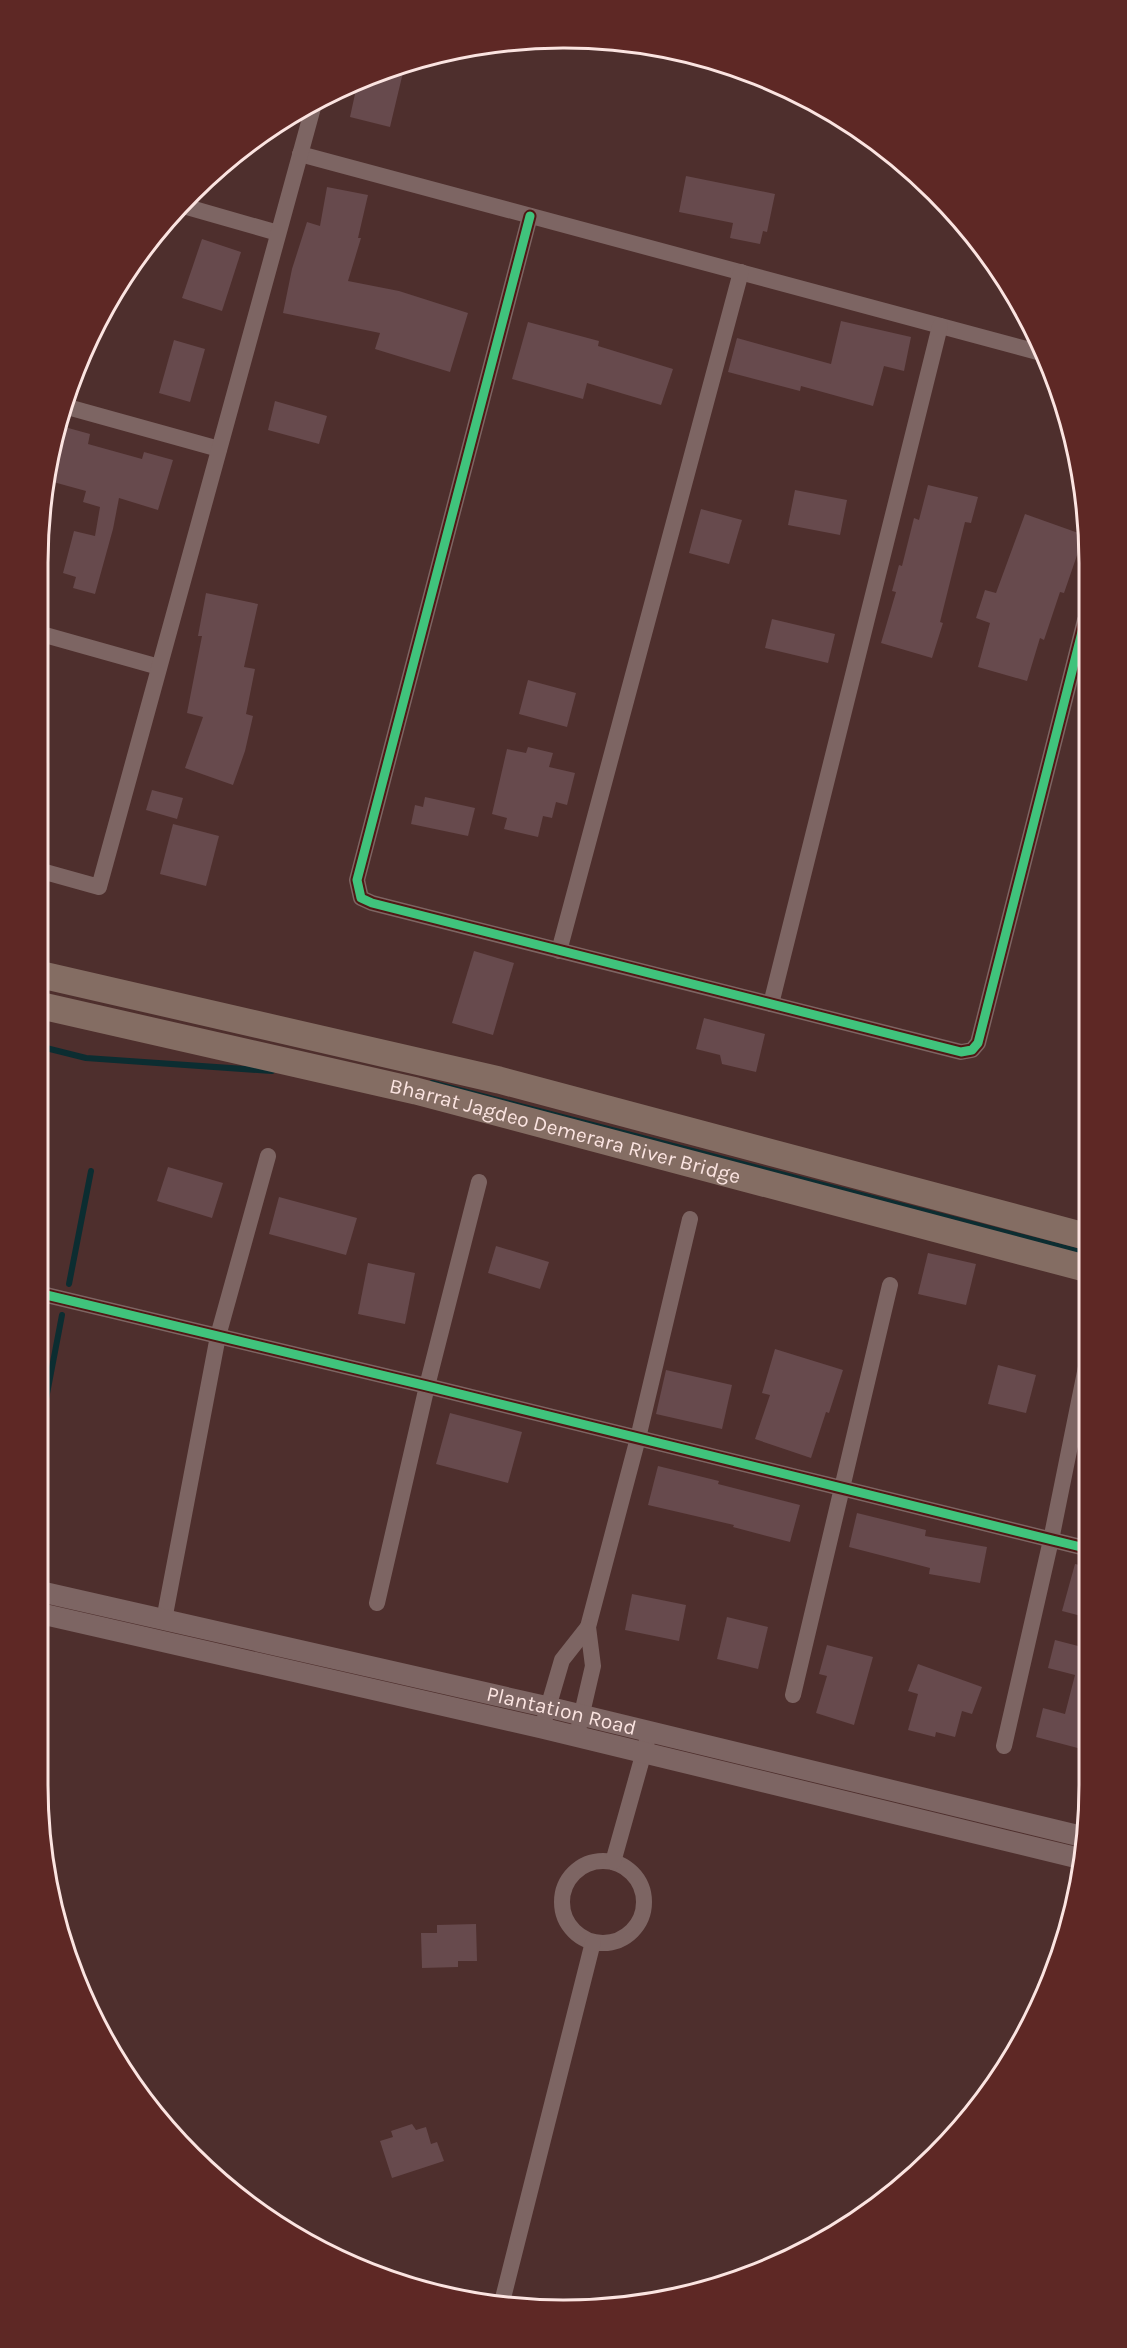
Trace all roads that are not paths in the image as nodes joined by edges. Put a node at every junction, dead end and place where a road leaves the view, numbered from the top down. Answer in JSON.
{"nodes":[{"id":1,"x":311,"y":114,"type":"edge"},
{"id":2,"x":300,"y":154,"type":"junction"},
{"id":3,"x":191,"y":208,"type":"edge"},
{"id":4,"x":530,"y":216,"type":"junction"},
{"id":5,"x":278,"y":233,"type":"junction"},
{"id":6,"x":741,"y":273,"type":"junction"},
{"id":7,"x":940,"y":326,"type":"junction"},
{"id":8,"x":1033,"y":351,"type":"edge"},
{"id":9,"x":72,"y":408,"type":"edge"},
{"id":10,"x":219,"y":449,"type":"junction"},
{"id":11,"x":48,"y":636,"type":"edge"},
{"id":12,"x":1079,"y":644,"type":"edge"},
{"id":13,"x":159,"y":667,"type":"junction"},
{"id":14,"x":48,"y":873,"type":"edge"},
{"id":15,"x":559,"y":951,"type":"junction"},
{"id":16,"x":48,"y":976,"type":"edge"},
{"id":17,"x":771,"y":1004,"type":"junction"},
{"id":18,"x":48,"y":1007,"type":"edge"},
{"id":19,"x":268,"y":1156,"type":"dead end"},
{"id":20,"x":479,"y":1182,"type":"dead end"},
{"id":21,"x":690,"y":1220,"type":"dead end"},
{"id":22,"x":1079,"y":1235,"type":"edge"},
{"id":23,"x":1079,"y":1267,"type":"edge"},
{"id":24,"x":890,"y":1285,"type":"dead end"},
{"id":25,"x":48,"y":1295,"type":"edge"},
{"id":26,"x":218,"y":1336,"type":"junction"},
{"id":27,"x":427,"y":1386,"type":"junction"},
{"id":28,"x":1079,"y":1402,"type":"edge"},
{"id":29,"x":638,"y":1438,"type":"junction"},
{"id":30,"x":842,"y":1488,"type":"junction"},
{"id":31,"x":1051,"y":1540,"type":"junction"},
{"id":32,"x":1079,"y":1547,"type":"edge"},
{"id":33,"x":48,"y":1592,"type":"edge"},
{"id":34,"x":377,"y":1603,"type":"dead end"},
{"id":35,"x":48,"y":1615,"type":"edge"},
{"id":36,"x":164,"y":1620,"type":"junction"},
{"id":37,"x":588,"y":1628,"type":"junction"},
{"id":38,"x":794,"y":1695,"type":"dead end"},
{"id":39,"x":548,"y":1707,"type":"junction"},
{"id":40,"x":581,"y":1716,"type":"junction"},
{"id":41,"x":542,"y":1728,"type":"junction"},
{"id":42,"x":650,"y":1733,"type":"junction"},
{"id":43,"x":576,"y":1737,"type":"junction"},
{"id":44,"x":1004,"y":1746,"type":"dead end"},
{"id":45,"x":644,"y":1754,"type":"junction"},
{"id":46,"x":1076,"y":1835,"type":"edge"},
{"id":47,"x":1074,"y":1857,"type":"edge"},
{"id":48,"x":613,"y":1862,"type":"junction"},
{"id":49,"x":592,"y":1942,"type":"junction"},
{"id":50,"x":503,"y":2297,"type":"edge"}],
"edges":[{"from":1,"to":2,"type":"street"},
{"from":2,"to":4,"type":"street"},
{"from":2,"to":5,"type":"street"},
{"from":3,"to":5,"type":"street"},
{"from":4,"to":6,"type":"street"},
{"from":4,"to":15,"type":"street"},
{"from":5,"to":10,"type":"street"},
{"from":6,"to":7,"type":"street"},
{"from":6,"to":15,"type":"street"},
{"from":7,"to":8,"type":"street"},
{"from":7,"to":17,"type":"street"},
{"from":9,"to":10,"type":"street"},
{"from":10,"to":13,"type":"street"},
{"from":11,"to":13,"type":"street"},
{"from":12,"to":17,"type":"street"},
{"from":13,"to":14,"type":"street"},
{"from":15,"to":17,"type":"street"},
{"from":16,"to":22,"type":"main road","name":"Bharrat Jagdeo Demerara River Bridge"},
{"from":18,"to":23,"type":"main road","name":"Bharrat Jagdeo Demerara River Bridge"},
{"from":19,"to":26,"type":"street"},
{"from":20,"to":27,"type":"street"},
{"from":21,"to":29,"type":"street"},
{"from":24,"to":30,"type":"street"},
{"from":25,"to":26,"type":"street"},
{"from":26,"to":27,"type":"street"},
{"from":26,"to":36,"type":"street"},
{"from":27,"to":29,"type":"street"},
{"from":27,"to":34,"type":"street"},
{"from":28,"to":31,"type":"street"},
{"from":29,"to":30,"type":"street"},
{"from":29,"to":37,"type":"street"},
{"from":30,"to":31,"type":"street"},
{"from":30,"to":38,"type":"street"},
{"from":31,"to":32,"type":"street"},
{"from":31,"to":44,"type":"street"},
{"from":33,"to":36,"type":"street","name":"Plantation Road"},
{"from":35,"to":41,"type":"street","name":"Plantation Road"},
{"from":36,"to":39,"type":"street","name":"Plantation Road"},
{"from":37,"to":39,"type":"street"},
{"from":37,"to":40,"type":"street"},
{"from":39,"to":40,"type":"street","name":"Plantation Road"},
{"from":39,"to":41,"type":"street"},
{"from":40,"to":42,"type":"street","name":"Plantation Road"},
{"from":40,"to":43,"type":"street"},
{"from":41,"to":43,"type":"street","name":"Plantation Road"},
{"from":42,"to":45,"type":"street"},
{"from":42,"to":46,"type":"street","name":"Plantation Road"},
{"from":43,"to":45,"type":"street","name":"Plantation Road"},
{"from":45,"to":47,"type":"street","name":"Plantation Road"},
{"from":45,"to":48,"type":"street"},
{"from":48,"to":49,"type":"street"},
{"from":48,"to":49,"type":"street"},
{"from":49,"to":50,"type":"street"}]}
